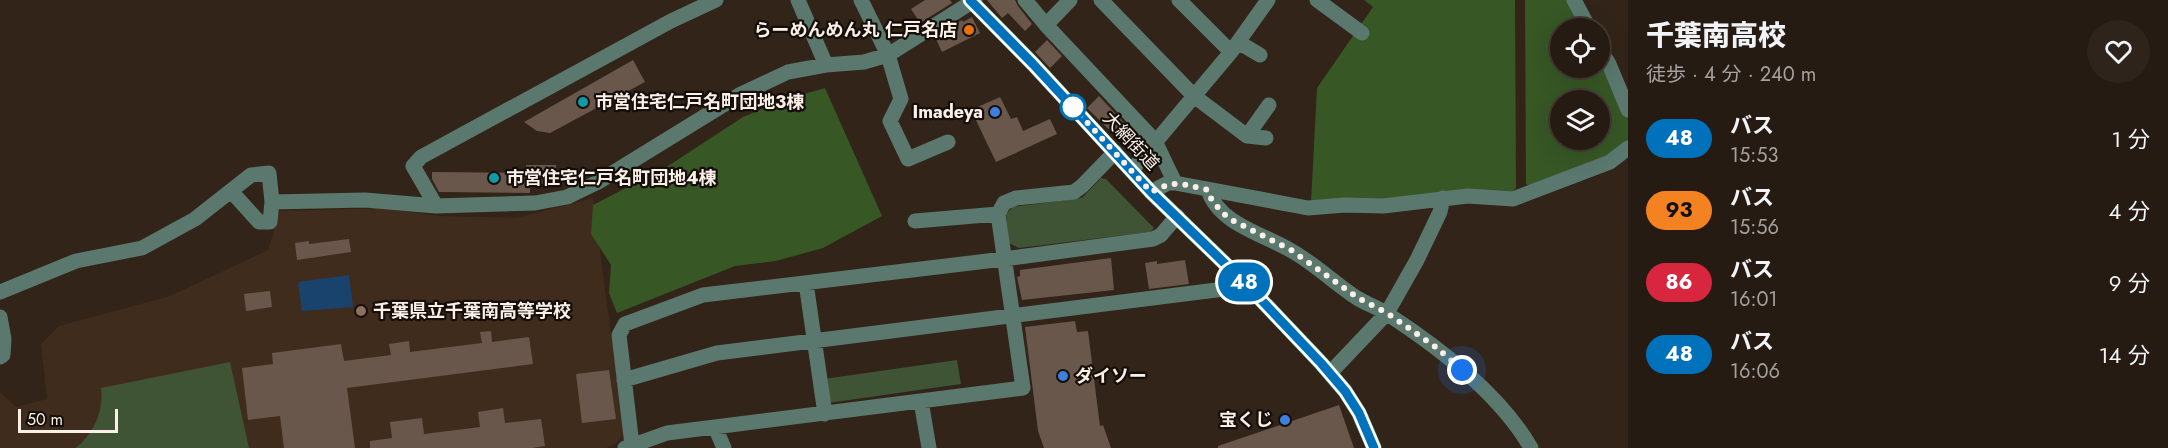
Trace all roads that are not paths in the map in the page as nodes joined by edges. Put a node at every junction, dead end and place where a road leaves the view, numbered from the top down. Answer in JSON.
{"nodes":[{"id":1,"x":717,"y":0,"type":"edge"},
{"id":2,"x":798,"y":0,"type":"edge"},
{"id":3,"x":861,"y":0,"type":"edge"},
{"id":4,"x":1025,"y":0,"type":"edge"},
{"id":5,"x":1070,"y":0,"type":"edge"},
{"id":6,"x":1101,"y":0,"type":"edge"},
{"id":7,"x":1179,"y":0,"type":"edge"},
{"id":8,"x":1317,"y":0,"type":"edge"},
{"id":9,"x":1574,"y":0,"type":"edge"},
{"id":10,"x":972,"y":1,"type":"edge"},
{"id":11,"x":1262,"y":2,"type":"edge"},
{"id":12,"x":1584,"y":18,"type":"edge"},
{"id":13,"x":1046,"y":25,"type":"junction"},
{"id":14,"x":1362,"y":33,"type":"dead end"},
{"id":15,"x":1235,"y":47,"type":"junction"},
{"id":16,"x":888,"y":54,"type":"junction"},
{"id":17,"x":1260,"y":55,"type":"dead end"},
{"id":18,"x":826,"y":65,"type":"junction"},
{"id":19,"x":1610,"y":66,"type":"edge"},
{"id":20,"x":1194,"y":96,"type":"junction"},
{"id":21,"x":1269,"y":105,"type":"dead end"},
{"id":22,"x":1628,"y":110,"type":"edge"},
{"id":23,"x":1247,"y":136,"type":"junction"},
{"id":24,"x":1266,"y":138,"type":"dead end"},
{"id":25,"x":1155,"y":141,"type":"junction"},
{"id":26,"x":948,"y":142,"type":"dead end"},
{"id":27,"x":1628,"y":148,"type":"edge"},
{"id":28,"x":1115,"y":152,"type":"junction"},
{"id":29,"x":1132,"y":170,"type":"junction"},
{"id":30,"x":1175,"y":183,"type":"junction"},
{"id":31,"x":1208,"y":190,"type":"junction"},
{"id":32,"x":231,"y":191,"type":"junction"},
{"id":33,"x":1151,"y":192,"type":"junction"},
{"id":34,"x":1443,"y":198,"type":"junction"},
{"id":35,"x":272,"y":202,"type":"junction"},
{"id":36,"x":436,"y":206,"type":"junction"},
{"id":37,"x":998,"y":214,"type":"junction"},
{"id":38,"x":1177,"y":216,"type":"junction"},
{"id":39,"x":915,"y":221,"type":"dead end"},
{"id":40,"x":1004,"y":259,"type":"junction"},
{"id":41,"x":806,"y":283,"type":"junction"},
{"id":42,"x":1248,"y":286,"type":"junction"},
{"id":43,"x":0,"y":292,"type":"edge"},
{"id":44,"x":1387,"y":313,"type":"junction"},
{"id":45,"x":1012,"y":316,"type":"junction"},
{"id":46,"x":0,"y":318,"type":"edge"},
{"id":47,"x":813,"y":340,"type":"junction"},
{"id":48,"x":0,"y":357,"type":"edge"},
{"id":49,"x":1330,"y":373,"type":"junction"},
{"id":50,"x":624,"y":380,"type":"junction"},
{"id":51,"x":921,"y":401,"type":"junction"},
{"id":52,"x":825,"y":414,"type":"junction"},
{"id":53,"x":715,"y":427,"type":"junction"},
{"id":54,"x":628,"y":447,"type":"edge"},
{"id":55,"x":724,"y":448,"type":"edge"},
{"id":56,"x":929,"y":448,"type":"edge"},
{"id":57,"x":1374,"y":448,"type":"edge"},
{"id":58,"x":1531,"y":448,"type":"edge"}],
"edges":[{"from":1,"to":36,"type":"street"},
{"from":2,"to":18,"type":"street"},
{"from":3,"to":16,"type":"street"},
{"from":4,"to":13,"type":"street"},
{"from":5,"to":13,"type":"street"},
{"from":6,"to":20,"type":"street"},
{"from":7,"to":15,"type":"street"},
{"from":8,"to":14,"type":"street"},
{"from":9,"to":12,"type":"street"},
{"from":10,"to":16,"type":"street"},
{"from":10,"to":28,"type":"main road","name":"大網街道"},
{"from":11,"to":15,"type":"street"},
{"from":13,"to":25,"type":"street"},
{"from":15,"to":17,"type":"street"},
{"from":15,"to":20,"type":"street"},
{"from":16,"to":18,"type":"street"},
{"from":16,"to":26,"type":"street"},
{"from":18,"to":36,"type":"street"},
{"from":19,"to":22,"type":"street"},
{"from":20,"to":23,"type":"street"},
{"from":20,"to":25,"type":"street"},
{"from":21,"to":23,"type":"street"},
{"from":23,"to":24,"type":"street"},
{"from":25,"to":29,"type":"street"},
{"from":25,"to":30,"type":"street"},
{"from":27,"to":34,"type":"street"},
{"from":28,"to":29,"type":"main road","name":"大網街道"},
{"from":28,"to":37,"type":"street"},
{"from":29,"to":33,"type":"main road","name":"大網街道"},
{"from":30,"to":31,"type":"street"},
{"from":30,"to":33,"type":"street"},
{"from":31,"to":34,"type":"street"},
{"from":31,"to":44,"type":"street"},
{"from":32,"to":35,"type":"street"},
{"from":32,"to":35,"type":"street"},
{"from":32,"to":43,"type":"street"},
{"from":33,"to":38,"type":"main road","name":"大網街道"},
{"from":34,"to":44,"type":"street"},
{"from":35,"to":36,"type":"street"},
{"from":37,"to":39,"type":"street"},
{"from":37,"to":40,"type":"street"},
{"from":38,"to":40,"type":"street"},
{"from":38,"to":42,"type":"main road","name":"大網街道"},
{"from":40,"to":41,"type":"street"},
{"from":40,"to":45,"type":"street"},
{"from":41,"to":47,"type":"street"},
{"from":41,"to":50,"type":"street"},
{"from":42,"to":45,"type":"street"},
{"from":42,"to":49,"type":"main road","name":"大網街道"},
{"from":44,"to":49,"type":"street"},
{"from":44,"to":58,"type":"street"},
{"from":45,"to":47,"type":"street"},
{"from":45,"to":51,"type":"street"},
{"from":46,"to":48,"type":"street"},
{"from":47,"to":50,"type":"street"},
{"from":47,"to":52,"type":"street"},
{"from":49,"to":57,"type":"main road","name":"大網街道"},
{"from":50,"to":54,"type":"street"},
{"from":51,"to":52,"type":"street"},
{"from":51,"to":56,"type":"street"},
{"from":52,"to":53,"type":"street"},
{"from":53,"to":54,"type":"street"},
{"from":53,"to":55,"type":"street"}]}
